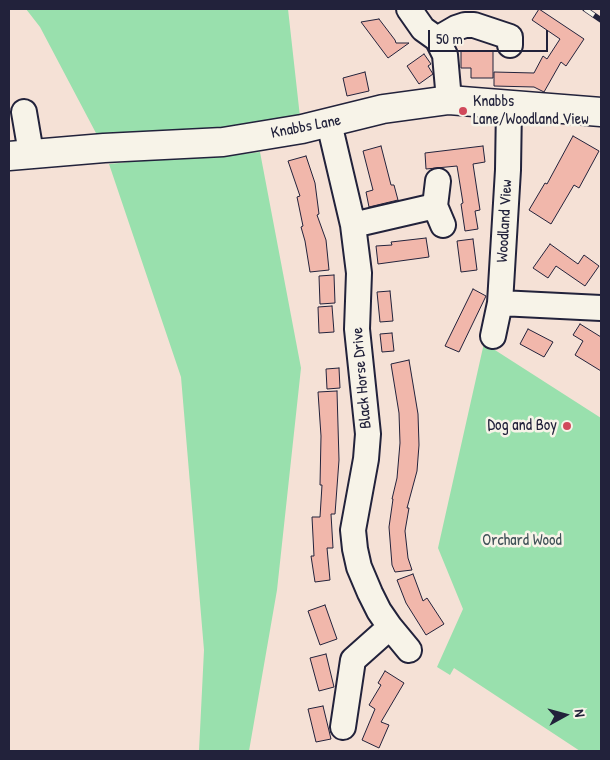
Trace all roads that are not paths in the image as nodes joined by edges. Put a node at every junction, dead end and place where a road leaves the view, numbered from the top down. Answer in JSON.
{"nodes":[{"id":1,"x":409,"y":9,"type":"edge"},
{"id":2,"x":437,"y":39,"type":"junction"},
{"id":3,"x":510,"y":45,"type":"dead end"},
{"id":4,"x":449,"y":100,"type":"junction"},
{"id":5,"x":509,"y":106,"type":"junction"},
{"id":6,"x":24,"y":112,"type":"dead end"},
{"id":7,"x":601,"y":112,"type":"edge"},
{"id":8,"x":329,"y":123,"type":"junction"},
{"id":9,"x":20,"y":154,"type":"edge"},
{"id":10,"x":438,"y":181,"type":"dead end"},
{"id":11,"x":353,"y":225,"type":"junction"},
{"id":12,"x":500,"y":303,"type":"junction"},
{"id":13,"x":601,"y":308,"type":"edge"},
{"id":14,"x":493,"y":336,"type":"dead end"},
{"id":15,"x":390,"y":627,"type":"junction"},
{"id":16,"x":409,"y":650,"type":"dead end"},
{"id":17,"x":343,"y":727,"type":"dead end"}],
"edges":[{"from":1,"to":2,"type":"street"},
{"from":2,"to":3,"type":"street"},
{"from":2,"to":4,"type":"street"},
{"from":4,"to":5,"type":"main road","name":"Knabbs Lane"},
{"from":4,"to":8,"type":"main road","name":"Knabbs Lane"},
{"from":5,"to":7,"type":"main road","name":"Knabbs Lane"},
{"from":5,"to":12,"type":"street","name":"Woodland View"},
{"from":6,"to":9,"type":"street"},
{"from":8,"to":9,"type":"main road","name":"Knabbs Lane"},
{"from":8,"to":11,"type":"street","name":"Black Horse Drive"},
{"from":10,"to":11,"type":"street"},
{"from":11,"to":15,"type":"street","name":"Black Horse Drive"},
{"from":12,"to":13,"type":"street"},
{"from":12,"to":14,"type":"street","name":"Woodland View"},
{"from":15,"to":16,"type":"street","name":"Black Horse Drive"},
{"from":15,"to":17,"type":"street"}]}
